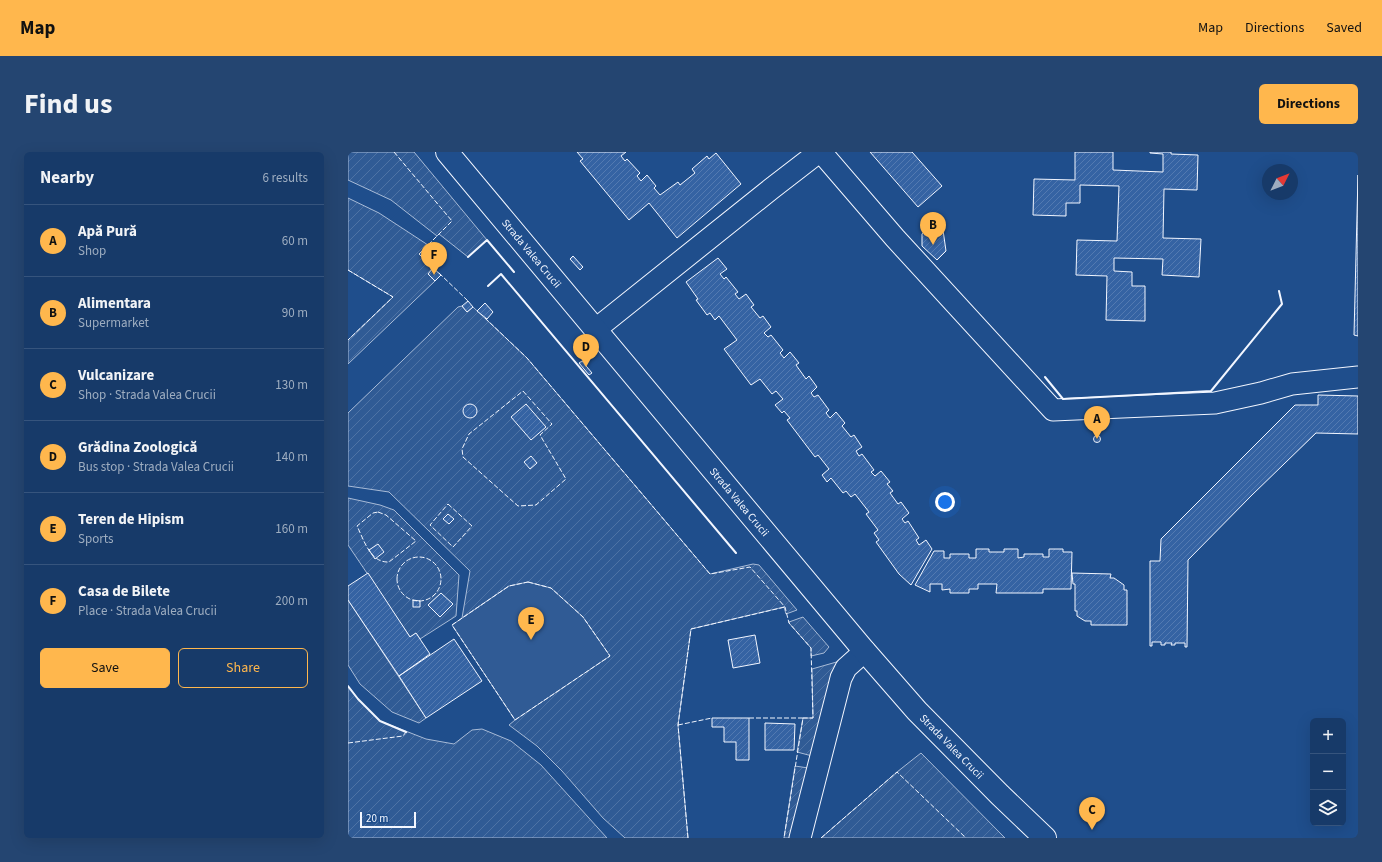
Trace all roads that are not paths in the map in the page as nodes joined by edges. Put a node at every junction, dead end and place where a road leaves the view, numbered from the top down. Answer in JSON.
{"nodes":[{"id":1,"x":447,"y":152,"type":"edge"},
{"id":2,"x":820,"y":152,"type":"edge"},
{"id":3,"x":596,"y":329,"type":"junction"},
{"id":4,"x":1358,"y":377,"type":"edge"},
{"id":5,"x":865,"y":651,"type":"junction"},
{"id":6,"x":800,"y":838,"type":"edge"},
{"id":7,"x":1045,"y":838,"type":"edge"}],
"edges":[{"from":1,"to":3,"type":"main road","name":"Strada Valea Crucii"},
{"from":2,"to":3,"type":"lane"},
{"from":2,"to":4,"type":"lane"},
{"from":3,"to":5,"type":"main road","name":"Strada Valea Crucii"},
{"from":5,"to":6,"type":"lane"},
{"from":5,"to":7,"type":"main road","name":"Strada Valea Crucii"}]}
